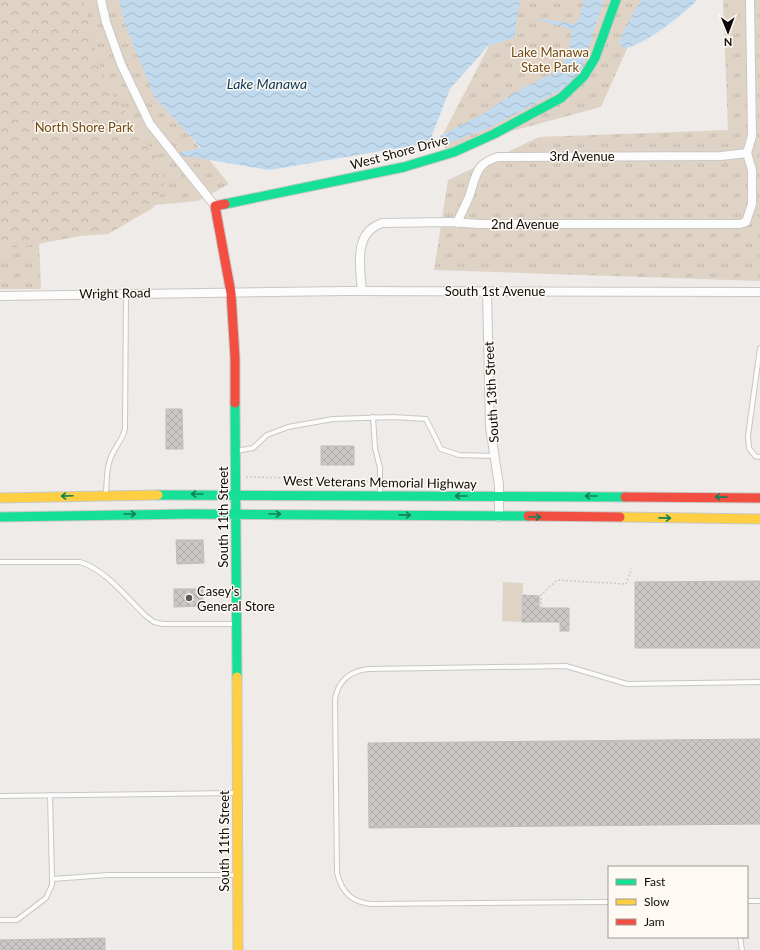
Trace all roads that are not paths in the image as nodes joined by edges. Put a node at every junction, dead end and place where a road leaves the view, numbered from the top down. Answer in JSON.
{"nodes":[{"id":1,"x":101,"y":0,"type":"edge"},
{"id":2,"x":616,"y":0,"type":"edge"},
{"id":3,"x":750,"y":0,"type":"edge"},
{"id":4,"x":747,"y":153,"type":"junction"},
{"id":5,"x":216,"y":206,"type":"junction"},
{"id":6,"x":457,"y":222,"type":"junction"},
{"id":7,"x":362,"y":291,"type":"junction"},
{"id":8,"x":487,"y":291,"type":"junction"},
{"id":9,"x":231,"y":292,"type":"junction"},
{"id":10,"x":760,"y":292,"type":"edge"},
{"id":11,"x":126,"y":293,"type":"junction"},
{"id":12,"x":0,"y":296,"type":"edge"},
{"id":13,"x":760,"y":348,"type":"edge"},
{"id":14,"x":373,"y":417,"type":"junction"},
{"id":15,"x":236,"y":451,"type":"junction"},
{"id":16,"x":494,"y":456,"type":"junction"},
{"id":17,"x":760,"y":457,"type":"edge"},
{"id":18,"x":236,"y":494,"type":"junction"},
{"id":19,"x":106,"y":495,"type":"junction"},
{"id":20,"x":380,"y":495,"type":"junction"},
{"id":21,"x":500,"y":496,"type":"junction"},
{"id":22,"x":0,"y":498,"type":"edge"},
{"id":23,"x":760,"y":498,"type":"edge"},
{"id":24,"x":236,"y":514,"type":"junction"},
{"id":25,"x":0,"y":517,"type":"edge"},
{"id":26,"x":499,"y":517,"type":"junction"},
{"id":27,"x":760,"y":519,"type":"edge"},
{"id":28,"x":0,"y":562,"type":"edge"},
{"id":29,"x":236,"y":624,"type":"junction"},
{"id":30,"x":760,"y":682,"type":"edge"},
{"id":31,"x":237,"y":793,"type":"junction"},
{"id":32,"x":50,"y":795,"type":"junction"},
{"id":33,"x":0,"y":796,"type":"edge"},
{"id":34,"x":238,"y":875,"type":"junction"},
{"id":35,"x":52,"y":879,"type":"junction"},
{"id":36,"x":748,"y":901,"type":"edge"},
{"id":37,"x":760,"y":901,"type":"edge"},
{"id":38,"x":608,"y":902,"type":"edge"},
{"id":39,"x":0,"y":920,"type":"edge"},
{"id":40,"x":740,"y":938,"type":"edge"},
{"id":41,"x":238,"y":950,"type":"edge"},
{"id":42,"x":742,"y":950,"type":"edge"}],
"edges":[{"from":1,"to":5,"type":"street"},
{"from":2,"to":5,"type":"main road","name":"West Shore Drive"},
{"from":3,"to":4,"type":"street"},
{"from":4,"to":6,"type":"street","name":"3rd Avenue"},
{"from":4,"to":6,"type":"street","name":"2nd Avenue"},
{"from":5,"to":9,"type":"main road","name":"South 11th Street"},
{"from":6,"to":7,"type":"street","name":"2nd Avenue"},
{"from":7,"to":8,"type":"street","name":"South 1st Avenue"},
{"from":7,"to":9,"type":"street","name":"South 1st Avenue"},
{"from":8,"to":10,"type":"street","name":"South 1st Avenue"},
{"from":8,"to":16,"type":"street","name":"South 13th Street"},
{"from":9,"to":11,"type":"street","name":"Wright Road"},
{"from":9,"to":15,"type":"main road","name":"South 11th Street"},
{"from":11,"to":12,"type":"street","name":"Wright Road"},
{"from":11,"to":19,"type":"lane"},
{"from":13,"to":17,"type":"lane"},
{"from":14,"to":15,"type":"lane"},
{"from":14,"to":16,"type":"lane"},
{"from":14,"to":20,"type":"lane"},
{"from":15,"to":18,"type":"main road","name":"South 11th Street"},
{"from":16,"to":21,"type":"street","name":"South 13th Street"},
{"from":18,"to":19,"type":"main road","name":"West Veterans Memorial Highway","one_way":true},
{"from":18,"to":20,"type":"main road","name":"West Veterans Memorial Highway"},
{"from":18,"to":24,"type":"main road","name":"South 11th Street"},
{"from":19,"to":22,"type":"main road","name":"West Veterans Memorial Highway","one_way":true},
{"from":21,"to":20,"type":"main road","name":"West Veterans Memorial Highway","one_way":true},
{"from":23,"to":21,"type":"main road","name":"West Veterans Memorial Highway","one_way":true},
{"from":21,"to":26,"type":"street","name":"South 13th Street"},
{"from":25,"to":24,"type":"main road","one_way":true},
{"from":24,"to":26,"type":"main road","one_way":true},
{"from":24,"to":29,"type":"main road","name":"South 11th Street"},
{"from":26,"to":27,"type":"main road","one_way":true},
{"from":28,"to":29,"type":"lane"},
{"from":29,"to":31,"type":"main road","name":"South 11th Street"},
{"from":30,"to":38,"type":"lane"},
{"from":31,"to":32,"type":"lane"},
{"from":31,"to":34,"type":"main road","name":"South 11th Street"},
{"from":32,"to":33,"type":"lane"},
{"from":32,"to":35,"type":"lane"},
{"from":34,"to":35,"type":"lane"},
{"from":34,"to":41,"type":"main road","name":"South 11th Street"},
{"from":35,"to":39,"type":"lane"},
{"from":36,"to":37,"type":"lane"},
{"from":40,"to":42,"type":"lane"}]}
